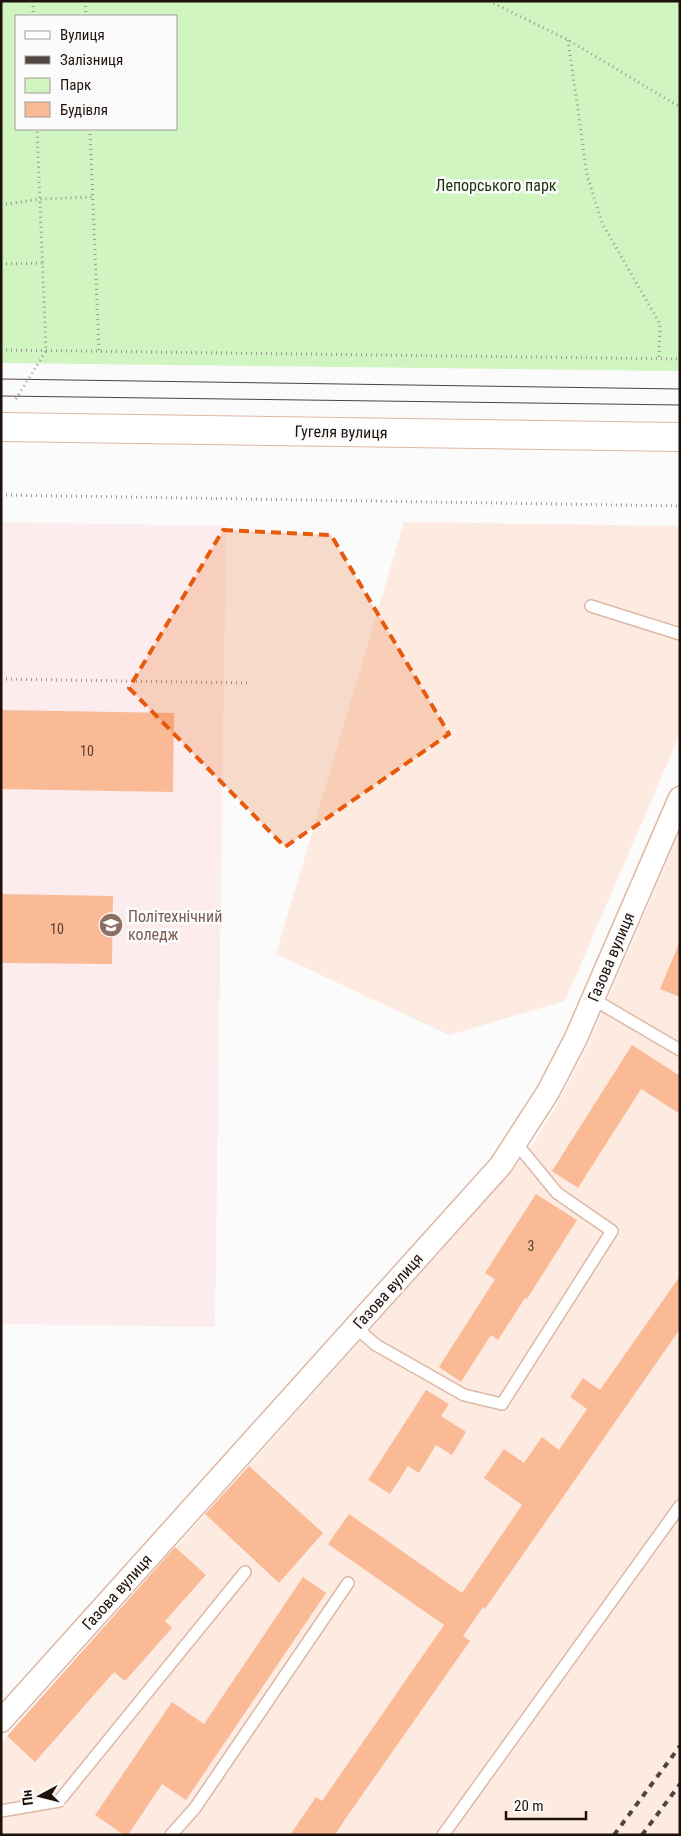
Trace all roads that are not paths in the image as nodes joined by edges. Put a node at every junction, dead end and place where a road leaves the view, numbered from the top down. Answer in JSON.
{"nodes":[{"id":1,"x":1,"y":427,"type":"edge"},
{"id":2,"x":680,"y":437,"type":"edge"},
{"id":3,"x":591,"y":606,"type":"dead end"},
{"id":4,"x":680,"y":634,"type":"edge"},
{"id":5,"x":680,"y":798,"type":"edge"},
{"id":6,"x":593,"y":1000,"type":"junction"},
{"id":7,"x":680,"y":1050,"type":"edge"},
{"id":8,"x":516,"y":1143,"type":"junction"},
{"id":9,"x":355,"y":1327,"type":"junction"},
{"id":10,"x":680,"y":1506,"type":"edge"},
{"id":11,"x":244,"y":1572,"type":"dead end"},
{"id":12,"x":348,"y":1583,"type":"dead end"},
{"id":13,"x":1,"y":1721,"type":"edge"},
{"id":14,"x":1,"y":1811,"type":"edge"},
{"id":15,"x":172,"y":1835,"type":"edge"},
{"id":16,"x":443,"y":1835,"type":"edge"}],
"edges":[{"from":1,"to":2,"type":"street","name":"Гугеля вулиця"},
{"from":3,"to":4,"type":"lane"},
{"from":5,"to":6,"type":"street","name":"Газова вулиця"},
{"from":6,"to":7,"type":"lane"},
{"from":6,"to":8,"type":"street","name":"Газова вулиця"},
{"from":8,"to":9,"type":"street","name":"Газова вулиця"},
{"from":8,"to":9,"type":"lane"},
{"from":9,"to":13,"type":"street","name":"Газова вулиця"},
{"from":10,"to":16,"type":"lane"},
{"from":11,"to":14,"type":"lane"},
{"from":12,"to":15,"type":"lane"}]}
